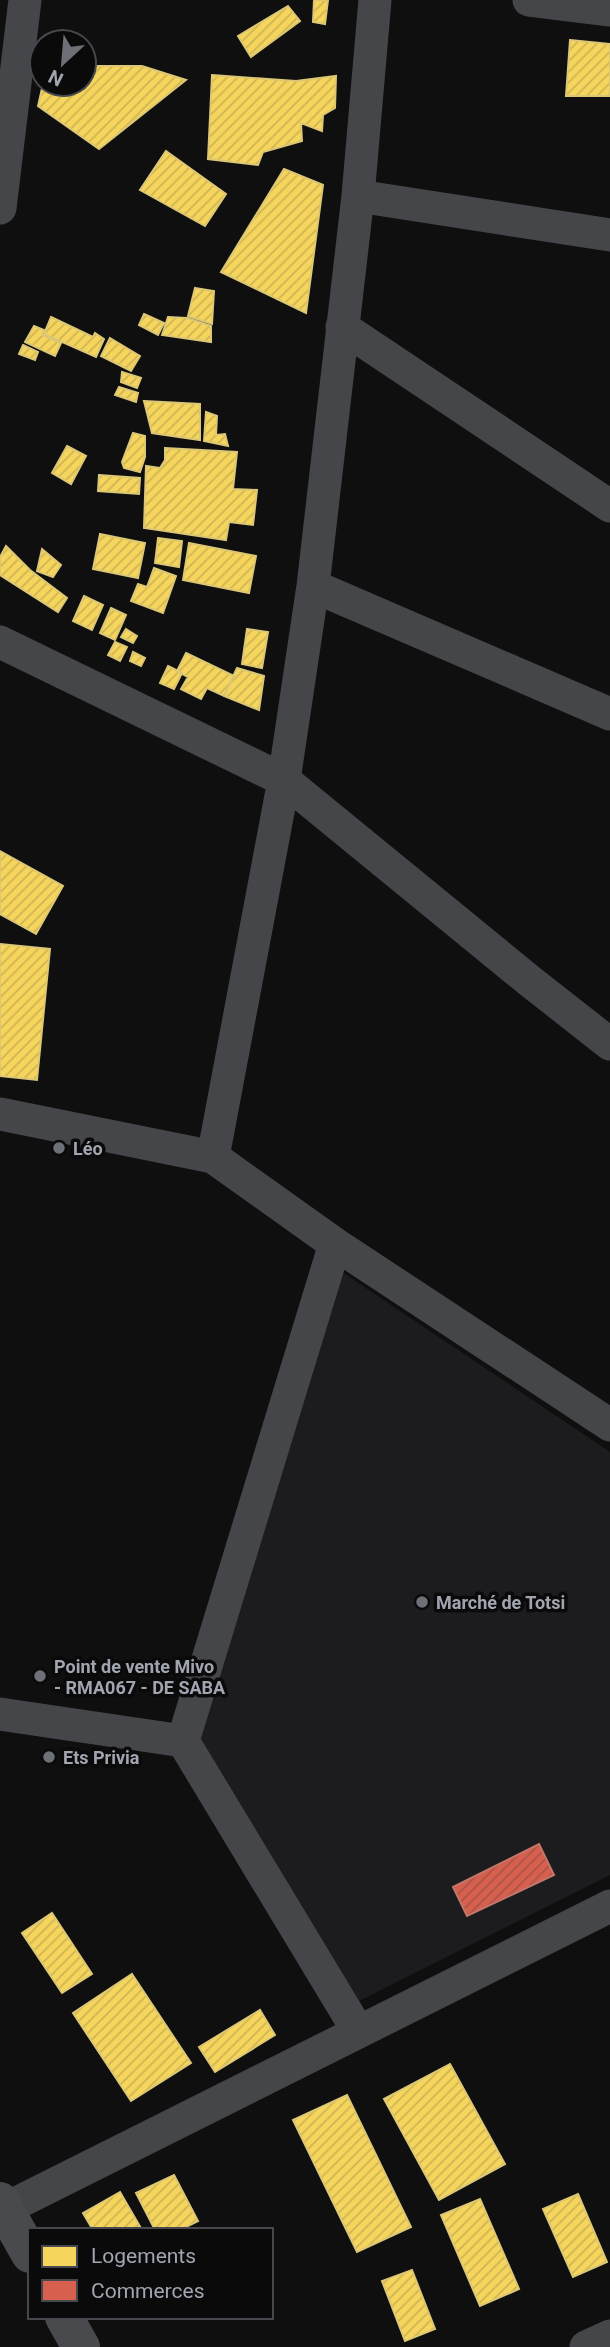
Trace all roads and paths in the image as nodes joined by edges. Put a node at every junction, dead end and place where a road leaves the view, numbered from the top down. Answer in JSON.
{"nodes":[{"id":1,"x":25,"y":0,"type":"edge"},
{"id":2,"x":375,"y":0,"type":"edge"},
{"id":3,"x":528,"y":0,"type":"edge"},
{"id":4,"x":610,"y":10,"type":"edge"},
{"id":5,"x":358,"y":195,"type":"junction"},
{"id":6,"x":0,"y":208,"type":"edge"},
{"id":7,"x":610,"y":235,"type":"edge"},
{"id":8,"x":342,"y":327,"type":"junction"},
{"id":9,"x":610,"y":506,"type":"edge"},
{"id":10,"x":313,"y":586,"type":"junction"},
{"id":11,"x":0,"y":642,"type":"edge"},
{"id":12,"x":610,"y":714,"type":"edge"},
{"id":13,"x":284,"y":780,"type":"junction"},
{"id":14,"x":610,"y":1044,"type":"edge"},
{"id":15,"x":0,"y":1114,"type":"edge"},
{"id":16,"x":213,"y":1157,"type":"junction"},
{"id":17,"x":335,"y":1244,"type":"junction"},
{"id":18,"x":610,"y":1425,"type":"edge"},
{"id":19,"x":0,"y":1714,"type":"edge"},
{"id":20,"x":183,"y":1741,"type":"junction"},
{"id":21,"x":610,"y":1906,"type":"edge"},
{"id":22,"x":358,"y":2031,"type":"junction"},
{"id":23,"x":2,"y":2205,"type":"edge"},
{"id":24,"x":28,"y":2250,"type":"edge"},
{"id":25,"x":65,"y":2319,"type":"edge"},
{"id":26,"x":610,"y":2336,"type":"edge"},
{"id":27,"x":81,"y":2347,"type":"edge"},
{"id":28,"x":586,"y":2347,"type":"edge"}],
"edges":[{"from":1,"to":6,"type":"street"},
{"from":2,"to":5,"type":"street"},
{"from":3,"to":4,"type":"street"},
{"from":5,"to":7,"type":"street"},
{"from":5,"to":8,"type":"street"},
{"from":8,"to":9,"type":"street"},
{"from":8,"to":10,"type":"street"},
{"from":10,"to":12,"type":"street"},
{"from":10,"to":13,"type":"street"},
{"from":11,"to":13,"type":"street"},
{"from":13,"to":14,"type":"street"},
{"from":13,"to":16,"type":"street"},
{"from":15,"to":16,"type":"street"},
{"from":16,"to":17,"type":"street"},
{"from":17,"to":18,"type":"street"},
{"from":17,"to":20,"type":"street"},
{"from":19,"to":20,"type":"street"},
{"from":20,"to":22,"type":"street"},
{"from":21,"to":22,"type":"street"},
{"from":22,"to":23,"type":"street"},
{"from":23,"to":24,"type":"main road"},
{"from":25,"to":27,"type":"main road"},
{"from":26,"to":28,"type":"street"}]}
